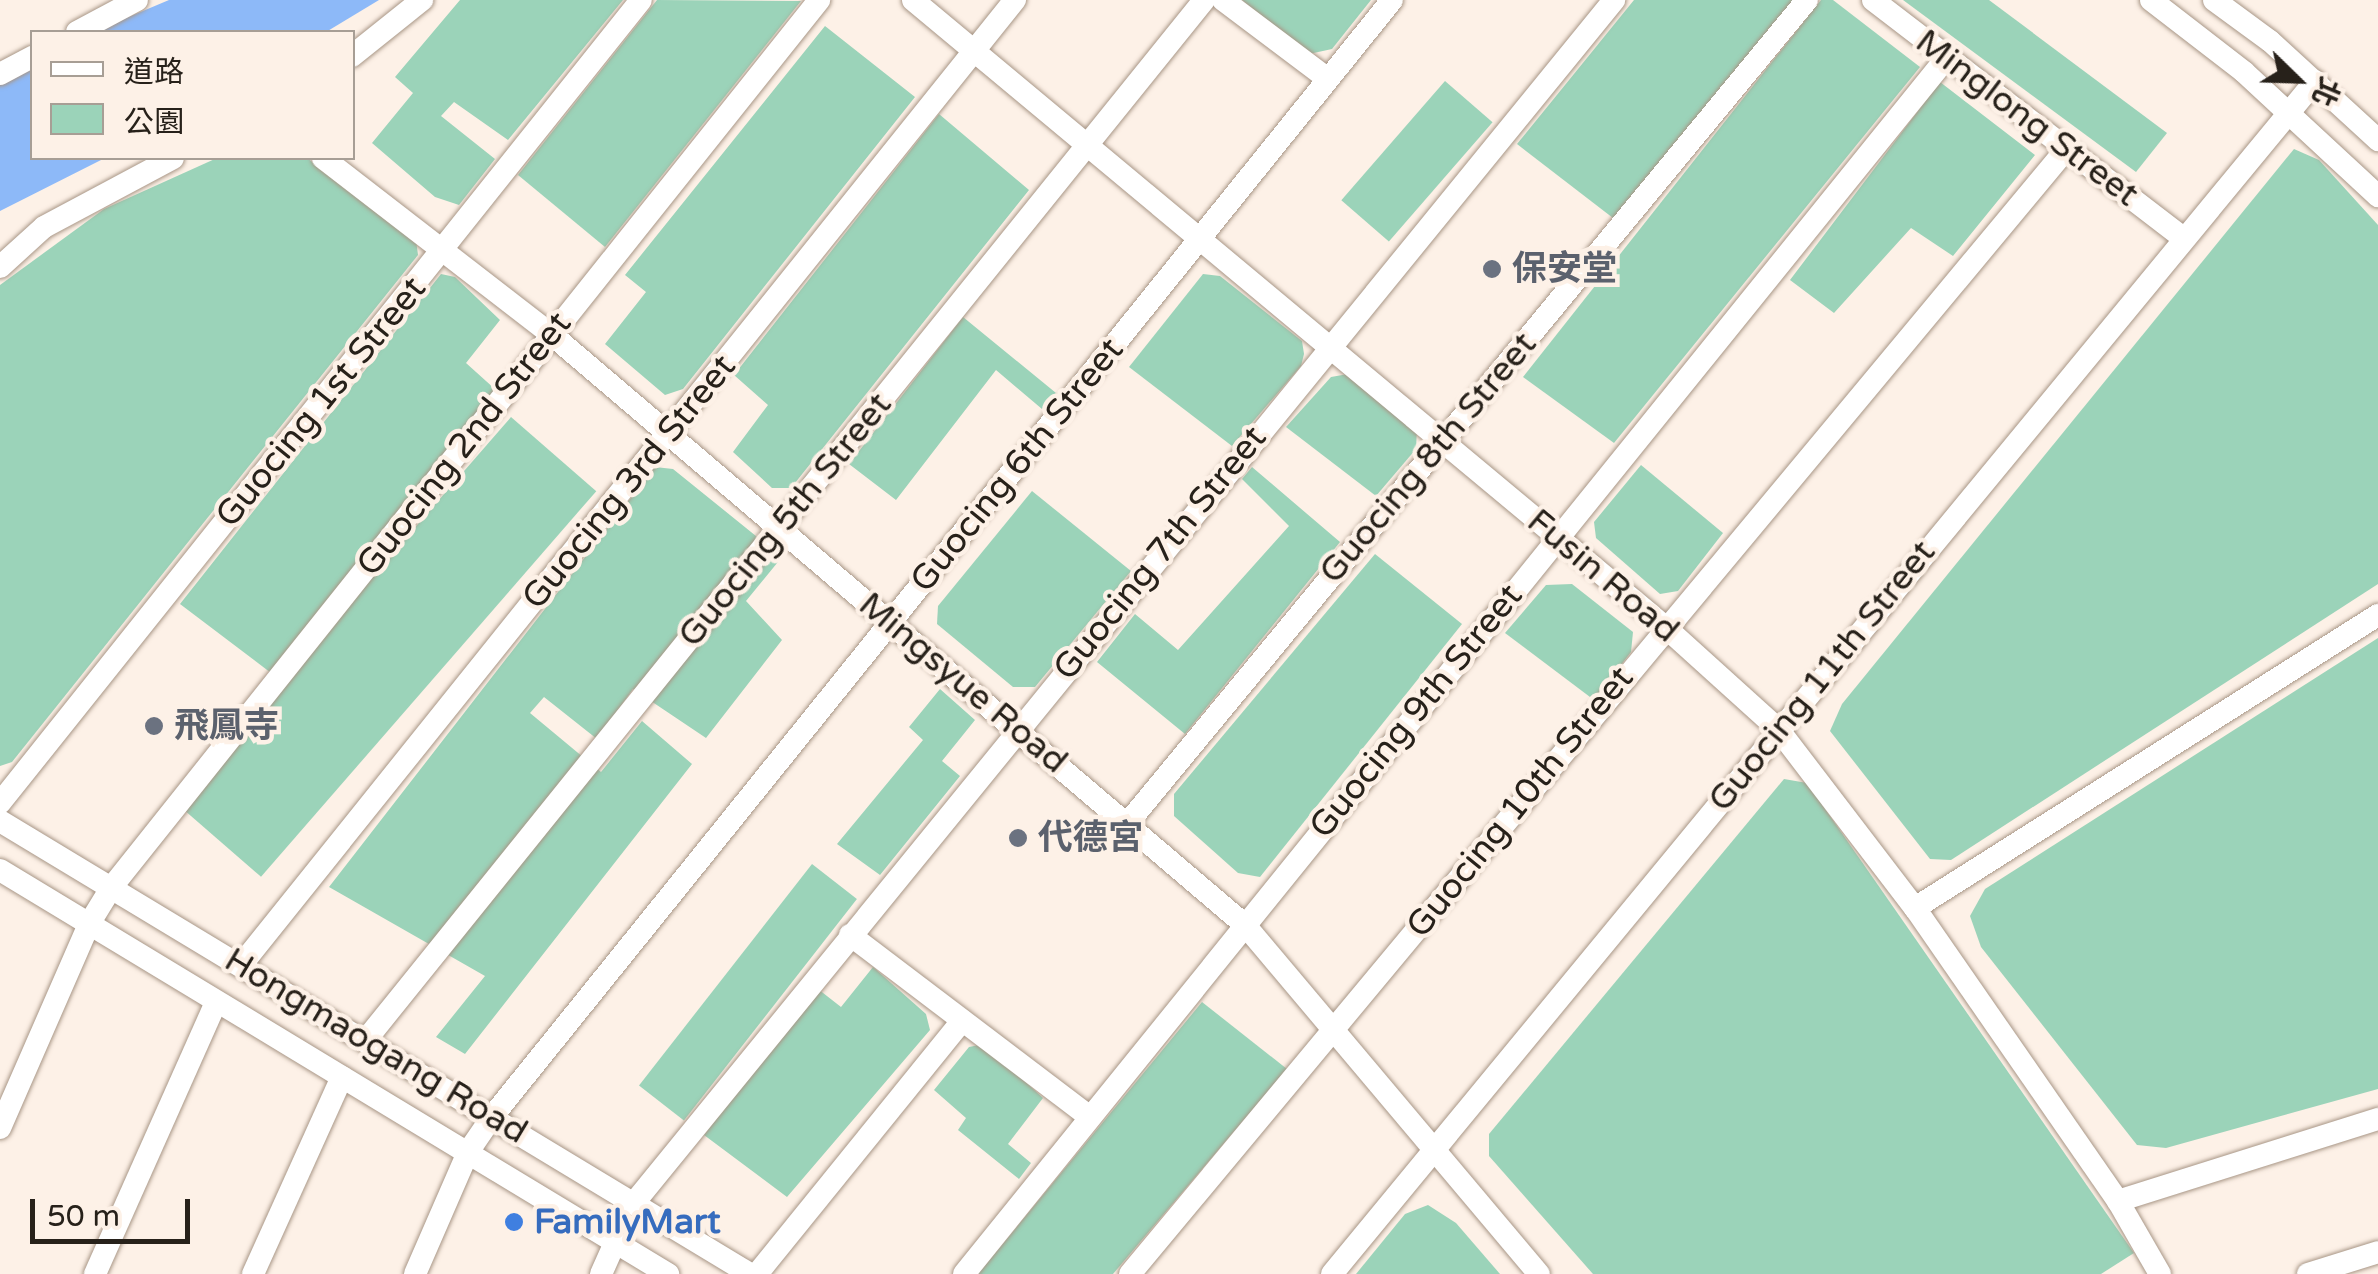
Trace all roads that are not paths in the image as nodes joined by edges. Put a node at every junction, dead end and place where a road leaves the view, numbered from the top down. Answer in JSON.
{"nodes":[{"id":1,"x":137,"y":0,"type":"edge"},
{"id":2,"x":422,"y":0,"type":"edge"},
{"id":3,"x":641,"y":0,"type":"edge"},
{"id":4,"x":818,"y":0,"type":"edge"},
{"id":5,"x":913,"y":0,"type":"edge"},
{"id":6,"x":1016,"y":0,"type":"edge"},
{"id":7,"x":1204,"y":0,"type":"edge"},
{"id":8,"x":1223,"y":0,"type":"edge"},
{"id":9,"x":1392,"y":0,"type":"edge"},
{"id":10,"x":1614,"y":0,"type":"edge"},
{"id":11,"x":1807,"y":0,"type":"edge"},
{"id":12,"x":1873,"y":0,"type":"edge"},
{"id":13,"x":2151,"y":0,"type":"edge"},
{"id":14,"x":2214,"y":0,"type":"edge"},
{"id":15,"x":81,"y":30,"type":"edge"},
{"id":16,"x":975,"y":51,"type":"junction"},
{"id":17,"x":355,"y":54,"type":"edge"},
{"id":18,"x":1947,"y":57,"type":"junction"},
{"id":19,"x":30,"y":58,"type":"edge"},
{"id":20,"x":0,"y":74,"type":"edge"},
{"id":21,"x":1328,"y":79,"type":"junction"},
{"id":22,"x":2315,"y":80,"type":"junction"},
{"id":23,"x":2287,"y":109,"type":"junction"},
{"id":24,"x":2378,"y":140,"type":"edge"},
{"id":25,"x":1088,"y":144,"type":"junction"},
{"id":26,"x":2067,"y":148,"type":"junction"},
{"id":27,"x":169,"y":160,"type":"edge"},
{"id":28,"x":327,"y":160,"type":"edge"},
{"id":29,"x":2378,"y":196,"type":"edge"},
{"id":30,"x":2182,"y":236,"type":"junction"},
{"id":31,"x":1198,"y":240,"type":"junction"},
{"id":32,"x":445,"y":247,"type":"junction"},
{"id":33,"x":0,"y":267,"type":"edge"},
{"id":34,"x":551,"y":334,"type":"junction"},
{"id":35,"x":1327,"y":346,"type":"junction"},
{"id":36,"x":668,"y":433,"type":"junction"},
{"id":37,"x":1442,"y":439,"type":"junction"},
{"id":38,"x":780,"y":527,"type":"junction"},
{"id":39,"x":1556,"y":536,"type":"junction"},
{"id":40,"x":2378,"y":615,"type":"edge"},
{"id":41,"x":891,"y":621,"type":"junction"},
{"id":42,"x":1664,"y":626,"type":"junction"},
{"id":43,"x":1018,"y":728,"type":"junction"},
{"id":44,"x":1778,"y":729,"type":"junction"},
{"id":45,"x":0,"y":804,"type":"edge"},
{"id":46,"x":0,"y":821,"type":"edge"},
{"id":47,"x":1127,"y":824,"type":"junction"},
{"id":48,"x":0,"y":870,"type":"edge"},
{"id":49,"x":111,"y":888,"type":"junction"},
{"id":50,"x":1915,"y":908,"type":"junction"},
{"id":51,"x":89,"y":924,"type":"junction"},
{"id":52,"x":1244,"y":924,"type":"junction"},
{"id":53,"x":850,"y":936,"type":"junction"},
{"id":54,"x":242,"y":964,"type":"junction"},
{"id":55,"x":216,"y":1002,"type":"junction"},
{"id":56,"x":962,"y":1022,"type":"junction"},
{"id":57,"x":1334,"y":1028,"type":"junction"},
{"id":58,"x":365,"y":1040,"type":"junction"},
{"id":59,"x":342,"y":1077,"type":"junction"},
{"id":60,"x":492,"y":1116,"type":"junction"},
{"id":61,"x":1090,"y":1117,"type":"junction"},
{"id":62,"x":2378,"y":1119,"type":"edge"},
{"id":63,"x":0,"y":1128,"type":"edge"},
{"id":64,"x":1434,"y":1150,"type":"junction"},
{"id":65,"x":468,"y":1152,"type":"junction"},
{"id":66,"x":2118,"y":1200,"type":"junction"},
{"id":67,"x":634,"y":1203,"type":"junction"},
{"id":68,"x":615,"y":1242,"type":"junction"},
{"id":69,"x":2378,"y":1252,"type":"edge"},
{"id":70,"x":94,"y":1274,"type":"edge"},
{"id":71,"x":252,"y":1274,"type":"edge"},
{"id":72,"x":415,"y":1274,"type":"edge"},
{"id":73,"x":601,"y":1274,"type":"edge"},
{"id":74,"x":668,"y":1274,"type":"edge"},
{"id":75,"x":754,"y":1274,"type":"edge"},
{"id":76,"x":964,"y":1274,"type":"edge"},
{"id":77,"x":1130,"y":1274,"type":"edge"},
{"id":78,"x":1332,"y":1274,"type":"edge"},
{"id":79,"x":1539,"y":1274,"type":"edge"},
{"id":80,"x":2160,"y":1274,"type":"edge"},
{"id":81,"x":2308,"y":1274,"type":"edge"}],
"edges":[{"from":1,"to":15,"type":"street"},
{"from":2,"to":17,"type":"street"},
{"from":3,"to":32,"type":"street","name":"Guocing 1st Street"},
{"from":4,"to":34,"type":"street","name":"Guocing 2nd Street"},
{"from":5,"to":16,"type":"street","name":"Fusin Road"},
{"from":6,"to":16,"type":"street","name":"Guocing 3rd Street"},
{"from":7,"to":25,"type":"street","name":"Guocing 5th Street"},
{"from":8,"to":21,"type":"street"},
{"from":9,"to":21,"type":"street","name":"Guocing 6th Street"},
{"from":10,"to":35,"type":"street","name":"Guocing 7th Street"},
{"from":11,"to":37,"type":"street","name":"Guocing 8th Street"},
{"from":12,"to":18,"type":"street","name":"Minglong Street"},
{"from":13,"to":23,"type":"street"},
{"from":14,"to":22,"type":"street"},
{"from":16,"to":25,"type":"street","name":"Fusin Road"},
{"from":16,"to":36,"type":"street","name":"Guocing 3rd Street"},
{"from":18,"to":26,"type":"street","name":"Minglong Street"},
{"from":18,"to":39,"type":"street","name":"Guocing 9th Street"},
{"from":19,"to":20,"type":"street"},
{"from":21,"to":31,"type":"street","name":"Guocing 6th Street"},
{"from":22,"to":23,"type":"street","name":"Guocing 11th Street"},
{"from":22,"to":24,"type":"street"},
{"from":23,"to":29,"type":"street"},
{"from":23,"to":30,"type":"street","name":"Guocing 11th Street"},
{"from":25,"to":31,"type":"street","name":"Fusin Road"},
{"from":25,"to":38,"type":"street","name":"Guocing 5th Street"},
{"from":26,"to":30,"type":"street","name":"Minglong Street"},
{"from":26,"to":42,"type":"street","name":"Guocing 10th Street"},
{"from":27,"to":33,"type":"street"},
{"from":28,"to":32,"type":"street","name":"Mingsyue Road"},
{"from":30,"to":44,"type":"street","name":"Guocing 11th Street"},
{"from":31,"to":35,"type":"street","name":"Fusin Road"},
{"from":31,"to":41,"type":"street","name":"Guocing 6th Street"},
{"from":32,"to":34,"type":"street","name":"Mingsyue Road"},
{"from":32,"to":45,"type":"street","name":"Guocing 1st Street"},
{"from":34,"to":36,"type":"street","name":"Mingsyue Road"},
{"from":34,"to":49,"type":"street","name":"Guocing 2nd Street"},
{"from":35,"to":37,"type":"street","name":"Fusin Road"},
{"from":35,"to":43,"type":"street","name":"Guocing 7th Street"},
{"from":36,"to":38,"type":"street","name":"Mingsyue Road"},
{"from":36,"to":54,"type":"street","name":"Guocing 3rd Street"},
{"from":37,"to":39,"type":"street","name":"Fusin Road"},
{"from":37,"to":47,"type":"street","name":"Guocing 8th Street"},
{"from":38,"to":41,"type":"street","name":"Mingsyue Road"},
{"from":38,"to":58,"type":"street","name":"Guocing 5th Street"},
{"from":39,"to":42,"type":"street","name":"Fusin Road"},
{"from":39,"to":52,"type":"street","name":"Guocing 9th Street"},
{"from":40,"to":50,"type":"street"},
{"from":41,"to":43,"type":"street","name":"Mingsyue Road"},
{"from":41,"to":60,"type":"street","name":"Guocing 6th Street"},
{"from":42,"to":44,"type":"street","name":"Fusin Road"},
{"from":42,"to":57,"type":"street","name":"Guocing 10th Street"},
{"from":43,"to":47,"type":"street","name":"Mingsyue Road"},
{"from":43,"to":53,"type":"street","name":"Guocing 7th Street"},
{"from":44,"to":50,"type":"street","name":"Fusin Road"},
{"from":44,"to":64,"type":"street","name":"Guocing 11th Street"},
{"from":46,"to":49,"type":"street","name":"Hongmaogang Road"},
{"from":47,"to":52,"type":"street","name":"Mingsyue Road"},
{"from":48,"to":51,"type":"street","name":"Hongmaogang Road"},
{"from":49,"to":51,"type":"street","name":"Guocing 2nd Street"},
{"from":49,"to":54,"type":"street","name":"Hongmaogang Road"},
{"from":50,"to":66,"type":"street","name":"Fusin Road"},
{"from":51,"to":55,"type":"street","name":"Hongmaogang Road"},
{"from":51,"to":63,"type":"street","name":"Guocing 2nd Street"},
{"from":52,"to":57,"type":"street","name":"Mingsyue Road"},
{"from":52,"to":61,"type":"street","name":"Guocing 9th Street"},
{"from":53,"to":56,"type":"street"},
{"from":53,"to":67,"type":"street","name":"Guocing 7th Street"},
{"from":54,"to":58,"type":"street","name":"Hongmaogang Road"},
{"from":55,"to":59,"type":"street","name":"Hongmaogang Road"},
{"from":55,"to":70,"type":"street"},
{"from":56,"to":61,"type":"street"},
{"from":56,"to":75,"type":"street"},
{"from":57,"to":64,"type":"street","name":"Mingsyue Road"},
{"from":57,"to":77,"type":"street","name":"Guocing 10th Street"},
{"from":58,"to":60,"type":"street","name":"Hongmaogang Road"},
{"from":59,"to":65,"type":"street","name":"Hongmaogang Road"},
{"from":59,"to":71,"type":"street"},
{"from":60,"to":65,"type":"street","name":"Guocing 6th Street"},
{"from":60,"to":67,"type":"street","name":"Hongmaogang Road"},
{"from":61,"to":76,"type":"street","name":"Guocing 9th Street"},
{"from":62,"to":66,"type":"street"},
{"from":64,"to":78,"type":"street","name":"Guocing 11th Street"},
{"from":64,"to":79,"type":"street","name":"Mingsyue Road"},
{"from":65,"to":68,"type":"street","name":"Hongmaogang Road"},
{"from":65,"to":72,"type":"street","name":"Guocing 6th Street"},
{"from":66,"to":80,"type":"street","name":"Fusin Road"},
{"from":67,"to":75,"type":"street","name":"Hongmaogang Road"},
{"from":68,"to":73,"type":"street"},
{"from":68,"to":74,"type":"street","name":"Hongmaogang Road"},
{"from":69,"to":81,"type":"street"}]}
